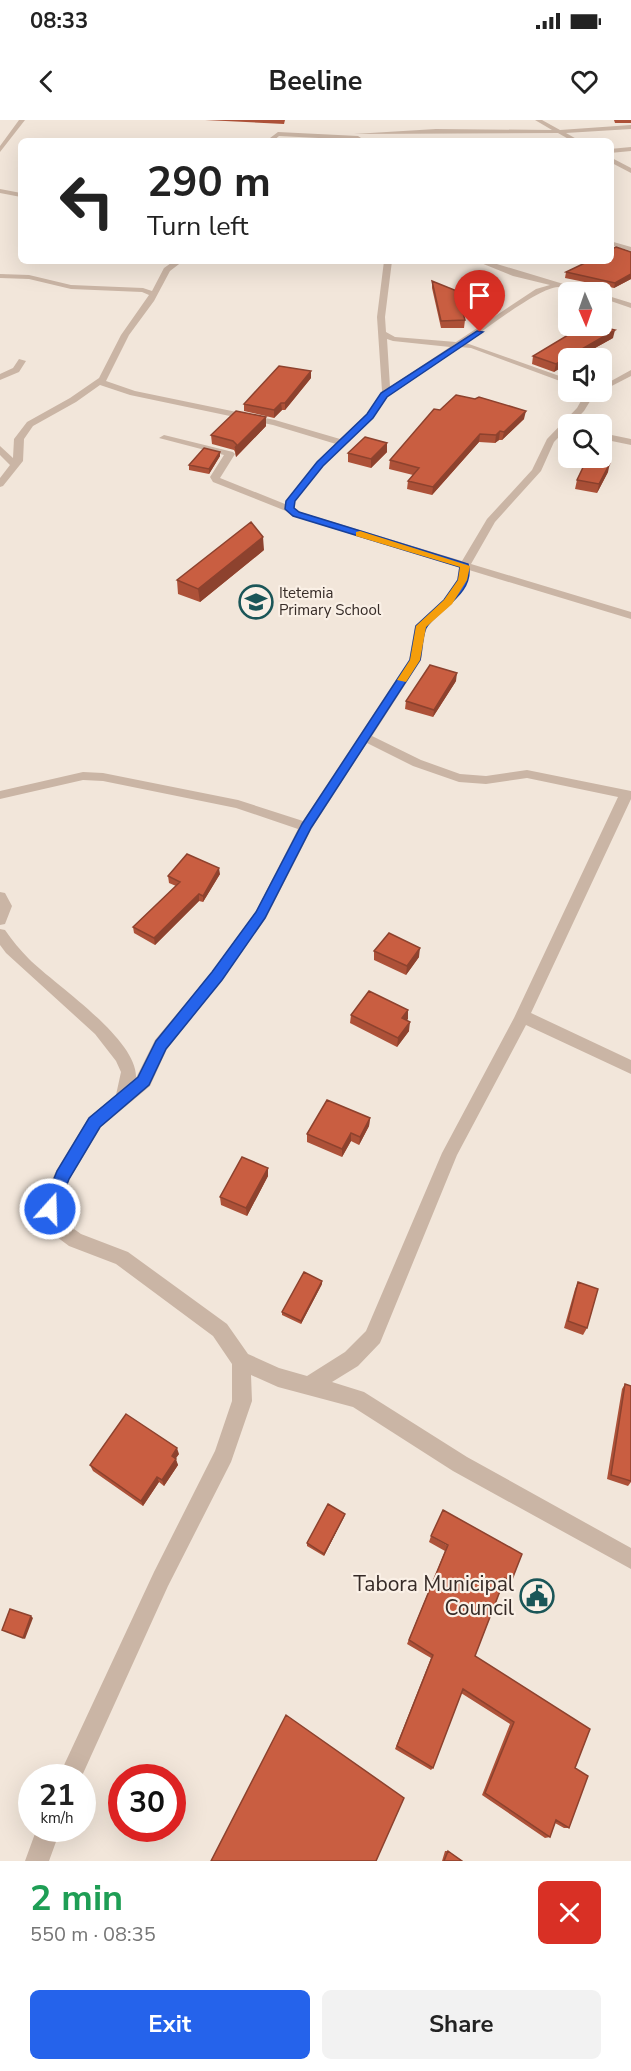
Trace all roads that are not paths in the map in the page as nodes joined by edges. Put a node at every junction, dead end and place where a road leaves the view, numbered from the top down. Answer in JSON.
{"nodes":[{"id":1,"x":22,"y":120,"type":"edge"},
{"id":2,"x":538,"y":120,"type":"edge"},
{"id":3,"x":631,"y":127,"type":"edge"},
{"id":4,"x":556,"y":130,"type":"junction"},
{"id":5,"x":358,"y":136,"type":"edge"},
{"id":6,"x":273,"y":138,"type":"edge"},
{"id":7,"x":571,"y":138,"type":"edge"},
{"id":8,"x":631,"y":148,"type":"edge"},
{"id":9,"x":0,"y":150,"type":"edge"},
{"id":10,"x":614,"y":150,"type":"edge"},
{"id":11,"x":614,"y":161,"type":"edge"},
{"id":12,"x":631,"y":171,"type":"edge"},
{"id":13,"x":0,"y":191,"type":"edge"},
{"id":14,"x":18,"y":194,"type":"edge"},
{"id":15,"x":614,"y":244,"type":"edge"},
{"id":16,"x":631,"y":249,"type":"edge"},
{"id":17,"x":175,"y":264,"type":"edge"},
{"id":18,"x":388,"y":264,"type":"edge"},
{"id":19,"x":490,"y":264,"type":"edge"},
{"id":20,"x":0,"y":276,"type":"edge"},
{"id":21,"x":557,"y":285,"type":"joint"},
{"id":22,"x":153,"y":294,"type":"junction"},
{"id":23,"x":612,"y":299,"type":"edge"},
{"id":24,"x":631,"y":306,"type":"edge"},
{"id":25,"x":381,"y":333,"type":"junction"},
{"id":26,"x":462,"y":344,"type":"junction"},
{"id":27,"x":22,"y":361,"type":"dead end"},
{"id":28,"x":631,"y":373,"type":"edge"},
{"id":29,"x":0,"y":377,"type":"edge"},
{"id":30,"x":558,"y":378,"type":"edge"},
{"id":31,"x":101,"y":380,"type":"junction"},
{"id":32,"x":612,"y":383,"type":"edge"},
{"id":33,"x":384,"y":395,"type":"junction"},
{"id":34,"x":586,"y":402,"type":"edge"},
{"id":35,"x":576,"y":414,"type":"edge"},
{"id":36,"x":558,"y":434,"type":"edge"},
{"id":37,"x":164,"y":438,"type":"dead end"},
{"id":38,"x":612,"y":438,"type":"edge"},
{"id":39,"x":343,"y":442,"type":"junction"},
{"id":40,"x":631,"y":442,"type":"edge"},
{"id":41,"x":0,"y":448,"type":"edge"},
{"id":42,"x":15,"y":465,"type":"junction"},
{"id":43,"x":0,"y":484,"type":"edge"},
{"id":44,"x":290,"y":509,"type":"junction"},
{"id":45,"x":465,"y":566,"type":"junction"},
{"id":46,"x":631,"y":616,"type":"edge"},
{"id":47,"x":366,"y":738,"type":"junction"},
{"id":48,"x":0,"y":795,"type":"edge"},
{"id":49,"x":628,"y":795,"type":"edge"},
{"id":50,"x":306,"y":827,"type":"junction"},
{"id":51,"x":0,"y":897,"type":"edge"},
{"id":52,"x":0,"y":920,"type":"edge"},
{"id":53,"x":0,"y":934,"type":"edge"},
{"id":54,"x":522,"y":1016,"type":"junction"},
{"id":55,"x":631,"y":1067,"type":"edge"},
{"id":56,"x":122,"y":1100,"type":"junction"},
{"id":57,"x":241,"y":1361,"type":"junction"},
{"id":58,"x":308,"y":1386,"type":"junction"},
{"id":59,"x":631,"y":1559,"type":"edge"},
{"id":60,"x":75,"y":1764,"type":"edge"},
{"id":61,"x":44,"y":1842,"type":"edge"},
{"id":62,"x":37,"y":1861,"type":"edge"}],
"edges":[{"from":1,"to":9,"type":"street"},
{"from":2,"to":4,"type":"street"},
{"from":3,"to":4,"type":"street"},
{"from":4,"to":5,"type":"street"},
{"from":4,"to":7,"type":"street"},
{"from":5,"to":6,"type":"street"},
{"from":8,"to":10,"type":"street"},
{"from":11,"to":12,"type":"street"},
{"from":13,"to":14,"type":"street"},
{"from":15,"to":16,"type":"street"},
{"from":17,"to":22,"type":"street"},
{"from":18,"to":25,"type":"street"},
{"from":19,"to":21,"type":"street"},
{"from":20,"to":22,"type":"street"},
{"from":21,"to":26,"type":"street"},
{"from":22,"to":31,"type":"street"},
{"from":23,"to":24,"type":"street"},
{"from":25,"to":26,"type":"street"},
{"from":25,"to":33,"type":"street"},
{"from":26,"to":30,"type":"street"},
{"from":26,"to":33,"type":"street"},
{"from":27,"to":29,"type":"street"},
{"from":28,"to":32,"type":"street"},
{"from":31,"to":39,"type":"street"},
{"from":31,"to":42,"type":"street"},
{"from":33,"to":39,"type":"street"},
{"from":34,"to":35,"type":"street"},
{"from":36,"to":45,"type":"street"},
{"from":37,"to":44,"type":"street"},
{"from":38,"to":40,"type":"street"},
{"from":39,"to":44,"type":"street"},
{"from":41,"to":42,"type":"street"},
{"from":42,"to":43,"type":"street"},
{"from":44,"to":45,"type":"street"},
{"from":45,"to":46,"type":"street"},
{"from":45,"to":47,"type":"street"},
{"from":47,"to":49,"type":"street"},
{"from":47,"to":50,"type":"street"},
{"from":48,"to":50,"type":"street"},
{"from":49,"to":54,"type":"street"},
{"from":50,"to":56,"type":"street"},
{"from":51,"to":52,"type":"street"},
{"from":53,"to":56,"type":"street"},
{"from":54,"to":55,"type":"street"},
{"from":54,"to":58,"type":"street"},
{"from":56,"to":57,"type":"street"},
{"from":57,"to":58,"type":"street"},
{"from":57,"to":60,"type":"street"},
{"from":58,"to":59,"type":"street"},
{"from":61,"to":62,"type":"street"}]}
